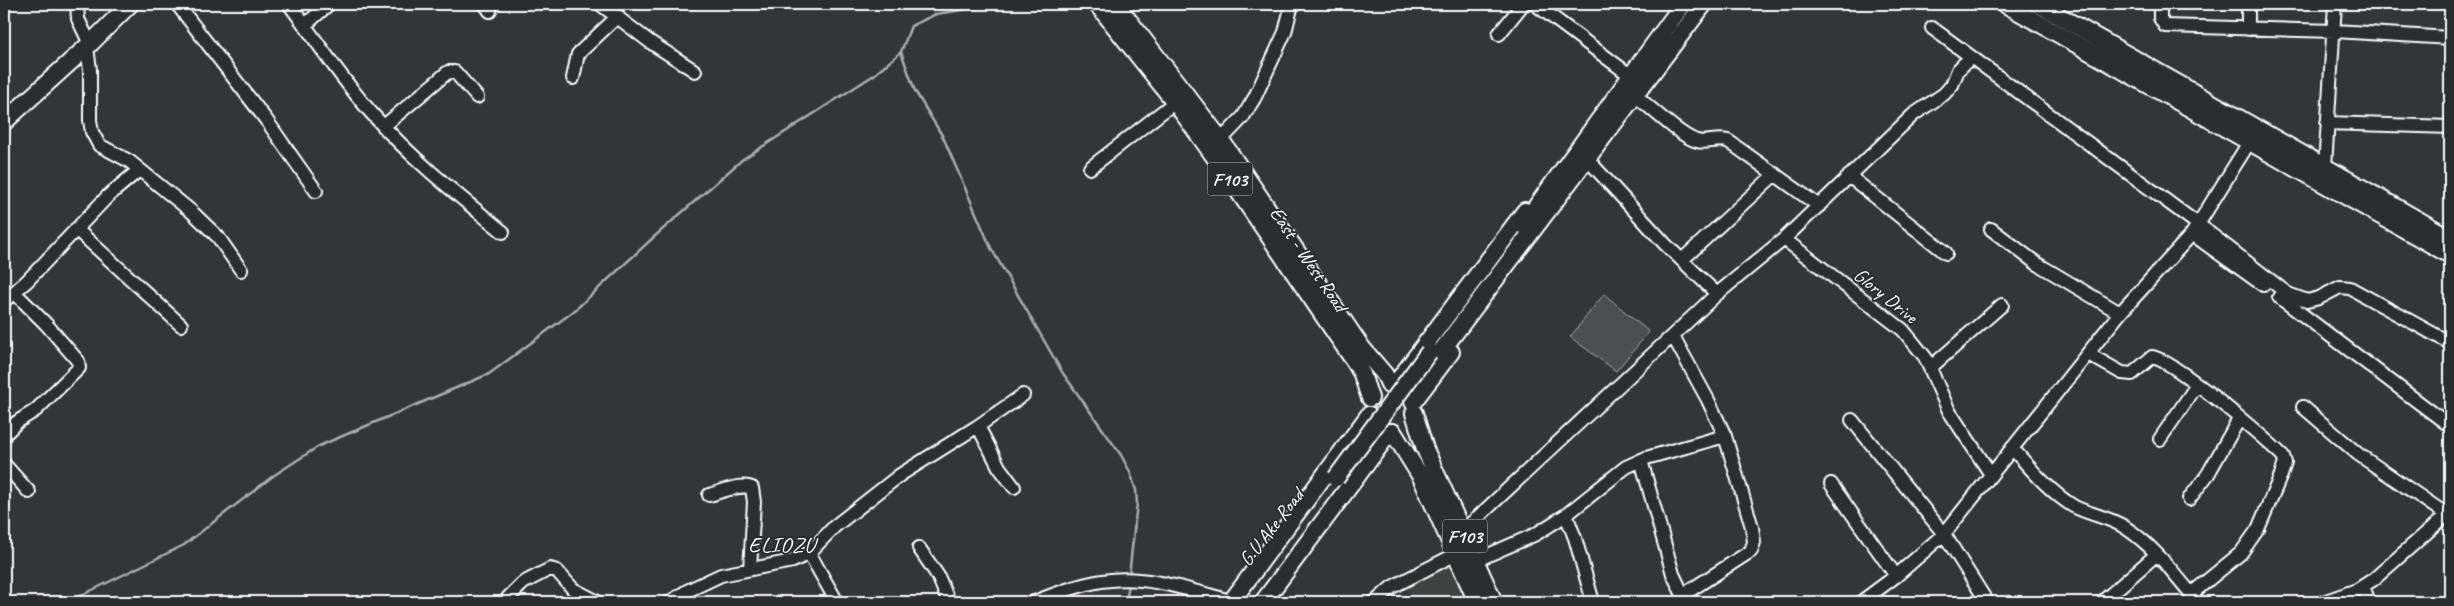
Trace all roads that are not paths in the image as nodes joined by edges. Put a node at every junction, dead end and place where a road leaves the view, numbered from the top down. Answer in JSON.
{"nodes":[{"id":1,"x":77,"y":4,"type":"edge"},
{"id":2,"x":130,"y":4,"type":"edge"},
{"id":3,"x":177,"y":4,"type":"edge"},
{"id":4,"x":289,"y":4,"type":"edge"},
{"id":5,"x":328,"y":4,"type":"edge"},
{"id":6,"x":600,"y":4,"type":"edge"},
{"id":7,"x":1097,"y":4,"type":"edge"},
{"id":8,"x":1116,"y":4,"type":"edge"},
{"id":9,"x":1292,"y":4,"type":"edge"},
{"id":10,"x":1524,"y":4,"type":"edge"},
{"id":11,"x":1535,"y":4,"type":"edge"},
{"id":12,"x":1683,"y":4,"type":"edge"},
{"id":13,"x":1704,"y":4,"type":"edge"},
{"id":14,"x":2005,"y":4,"type":"edge"},
{"id":15,"x":2038,"y":4,"type":"edge"},
{"id":16,"x":2160,"y":4,"type":"edge"},
{"id":17,"x":2248,"y":4,"type":"edge"},
{"id":18,"x":2335,"y":4,"type":"edge"},
{"id":19,"x":618,"y":16,"type":"junction"},
{"id":20,"x":305,"y":25,"type":"junction"},
{"id":21,"x":1932,"y":28,"type":"dead end"},
{"id":22,"x":2248,"y":29,"type":"junction"},
{"id":23,"x":2335,"y":31,"type":"junction"},
{"id":24,"x":1499,"y":34,"type":"dead end"},
{"id":25,"x":2450,"y":38,"type":"edge"},
{"id":26,"x":89,"y":45,"type":"junction"},
{"id":27,"x":1971,"y":58,"type":"junction"},
{"id":28,"x":694,"y":71,"type":"dead end"},
{"id":29,"x":1632,"y":76,"type":"junction"},
{"id":30,"x":573,"y":78,"type":"dead end"},
{"id":31,"x":1636,"y":96,"type":"junction"},
{"id":32,"x":477,"y":97,"type":"dead end"},
{"id":33,"x":1175,"y":102,"type":"junction"},
{"id":34,"x":4,"y":122,"type":"edge"},
{"id":35,"x":2327,"y":123,"type":"junction"},
{"id":36,"x":384,"y":126,"type":"junction"},
{"id":37,"x":2450,"y":127,"type":"edge"},
{"id":38,"x":1221,"y":140,"type":"junction"},
{"id":39,"x":1592,"y":141,"type":"junction"},
{"id":40,"x":2250,"y":141,"type":"junction"},
{"id":41,"x":1588,"y":161,"type":"junction"},
{"id":42,"x":2325,"y":167,"type":"junction"},
{"id":43,"x":1090,"y":168,"type":"dead end"},
{"id":44,"x":139,"y":170,"type":"junction"},
{"id":45,"x":1775,"y":174,"type":"junction"},
{"id":46,"x":1849,"y":176,"type":"junction"},
{"id":47,"x":316,"y":191,"type":"dead end"},
{"id":48,"x":1819,"y":206,"type":"junction"},
{"id":49,"x":76,"y":229,"type":"junction"},
{"id":50,"x":1991,"y":229,"type":"dead end"},
{"id":51,"x":2195,"y":230,"type":"junction"},
{"id":52,"x":503,"y":232,"type":"dead end"},
{"id":53,"x":2450,"y":238,"type":"edge"},
{"id":54,"x":1784,"y":239,"type":"junction"},
{"id":55,"x":1946,"y":253,"type":"dead end"},
{"id":56,"x":2450,"y":255,"type":"edge"},
{"id":57,"x":1682,"y":260,"type":"junction"},
{"id":58,"x":241,"y":270,"type":"dead end"},
{"id":59,"x":14,"y":292,"type":"junction"},
{"id":60,"x":1717,"y":294,"type":"junction"},
{"id":61,"x":4,"y":302,"type":"edge"},
{"id":62,"x":2002,"y":305,"type":"dead end"},
{"id":63,"x":2120,"y":313,"type":"junction"},
{"id":64,"x":181,"y":325,"type":"dead end"},
{"id":65,"x":1673,"y":336,"type":"junction"},
{"id":66,"x":2450,"y":343,"type":"edge"},
{"id":67,"x":2088,"y":354,"type":"junction"},
{"id":68,"x":1413,"y":360,"type":"junction"},
{"id":69,"x":1373,"y":362,"type":"junction"},
{"id":70,"x":1930,"y":368,"type":"junction"},
{"id":71,"x":2197,"y":385,"type":"junction"},
{"id":72,"x":1392,"y":386,"type":"junction"},
{"id":73,"x":1023,"y":395,"type":"dead end"},
{"id":74,"x":1369,"y":407,"type":"junction"},
{"id":75,"x":2303,"y":407,"type":"dead end"},
{"id":76,"x":1413,"y":408,"type":"junction"},
{"id":77,"x":2239,"y":419,"type":"junction"},
{"id":78,"x":1852,"y":420,"type":"dead end"},
{"id":79,"x":978,"y":426,"type":"junction"},
{"id":80,"x":2450,"y":426,"type":"edge"},
{"id":81,"x":1392,"y":432,"type":"junction"},
{"id":82,"x":4,"y":435,"type":"edge"},
{"id":83,"x":1725,"y":436,"type":"junction"},
{"id":84,"x":2160,"y":438,"type":"dead end"},
{"id":85,"x":2012,"y":448,"type":"junction"},
{"id":86,"x":1641,"y":460,"type":"junction"},
{"id":87,"x":4,"y":464,"type":"edge"},
{"id":88,"x":1990,"y":473,"type":"junction"},
{"id":89,"x":1339,"y":480,"type":"junction"},
{"id":90,"x":1830,"y":484,"type":"dead end"},
{"id":91,"x":1014,"y":487,"type":"dead end"},
{"id":92,"x":29,"y":492,"type":"dead end"},
{"id":93,"x":709,"y":495,"type":"dead end"},
{"id":94,"x":2189,"y":499,"type":"dead end"},
{"id":95,"x":1566,"y":514,"type":"junction"},
{"id":96,"x":2449,"y":514,"type":"edge"},
{"id":97,"x":1463,"y":531,"type":"junction"},
{"id":98,"x":1944,"y":534,"type":"junction"},
{"id":99,"x":919,"y":548,"type":"dead end"},
{"id":100,"x":809,"y":552,"type":"junction"},
{"id":101,"x":1456,"y":554,"type":"junction"},
{"id":102,"x":2156,"y":554,"type":"junction"},
{"id":103,"x":1477,"y":560,"type":"junction"},
{"id":104,"x":750,"y":570,"type":"junction"},
{"id":105,"x":1896,"y":576,"type":"junction"},
{"id":106,"x":2363,"y":586,"type":"junction"},
{"id":107,"x":508,"y":598,"type":"dead end"},
{"id":108,"x":2194,"y":598,"type":"edge"},
{"id":109,"x":598,"y":602,"type":"edge"},
{"id":110,"x":670,"y":602,"type":"edge"},
{"id":111,"x":837,"y":602,"type":"edge"},
{"id":112,"x":949,"y":602,"type":"edge"},
{"id":113,"x":1034,"y":602,"type":"edge"},
{"id":114,"x":1234,"y":602,"type":"edge"},
{"id":115,"x":1252,"y":602,"type":"edge"},
{"id":116,"x":1263,"y":602,"type":"edge"},
{"id":117,"x":1375,"y":602,"type":"edge"},
{"id":118,"x":1477,"y":602,"type":"edge"},
{"id":119,"x":1494,"y":602,"type":"edge"},
{"id":120,"x":1593,"y":602,"type":"edge"},
{"id":121,"x":1861,"y":602,"type":"edge"},
{"id":122,"x":1987,"y":602,"type":"edge"},
{"id":123,"x":2102,"y":602,"type":"edge"},
{"id":124,"x":2322,"y":602,"type":"edge"},
{"id":125,"x":2369,"y":602,"type":"edge"}],
"edges":[{"from":1,"to":26,"type":"street"},
{"from":2,"to":26,"type":"main road"},
{"from":3,"to":47,"type":"street"},
{"from":4,"to":20,"type":"street"},
{"from":5,"to":20,"type":"street"},
{"from":6,"to":19,"type":"street"},
{"from":7,"to":33,"type":"main road","name":"East - West Road","number":"F103"},
{"from":8,"to":38,"type":"main road","name":"East - West Road","number":"F103"},
{"from":9,"to":38,"type":"street"},
{"from":10,"to":24,"type":"street"},
{"from":11,"to":29,"type":"street"},
{"from":12,"to":29,"type":"main road"},
{"from":13,"to":31,"type":"main road"},
{"from":14,"to":40,"type":"main road"},
{"from":15,"to":42,"type":"main road"},
{"from":16,"to":22,"type":"street"},
{"from":17,"to":22,"type":"street"},
{"from":18,"to":23,"type":"street"},
{"from":19,"to":28,"type":"street"},
{"from":19,"to":30,"type":"street"},
{"from":20,"to":36,"type":"street"},
{"from":21,"to":27,"type":"street"},
{"from":22,"to":23,"type":"street"},
{"from":23,"to":25,"type":"street"},
{"from":23,"to":35,"type":"street"},
{"from":26,"to":34,"type":"main road"},
{"from":26,"to":44,"type":"street"},
{"from":27,"to":46,"type":"street"},
{"from":27,"to":51,"type":"street"},
{"from":29,"to":39,"type":"main road"},
{"from":31,"to":39,"type":"main road"},
{"from":31,"to":45,"type":"street"},
{"from":32,"to":36,"type":"street"},
{"from":33,"to":43,"type":"street"},
{"from":33,"to":74,"type":"main road","name":"East - West Road","number":"F103"},
{"from":35,"to":37,"type":"street"},
{"from":35,"to":42,"type":"street"},
{"from":36,"to":52,"type":"street"},
{"from":38,"to":69,"type":"main road","name":"East - West Road","number":"F103"},
{"from":39,"to":41,"type":"main road"},
{"from":39,"to":68,"type":"main road"},
{"from":39,"to":89,"type":"main road"},
{"from":40,"to":51,"type":"street"},
{"from":40,"to":56,"type":"main road"},
{"from":41,"to":57,"type":"street"},
{"from":41,"to":76,"type":"main road"},
{"from":42,"to":53,"type":"main road"},
{"from":44,"to":49,"type":"street"},
{"from":44,"to":58,"type":"street"},
{"from":45,"to":48,"type":"street"},
{"from":45,"to":57,"type":"street"},
{"from":46,"to":48,"type":"street"},
{"from":46,"to":55,"type":"street"},
{"from":48,"to":54,"type":"street"},
{"from":49,"to":59,"type":"street"},
{"from":49,"to":64,"type":"street"},
{"from":50,"to":63,"type":"street"},
{"from":51,"to":63,"type":"street"},
{"from":51,"to":66,"type":"street"},
{"from":51,"to":80,"type":"street"},
{"from":54,"to":60,"type":"street"},
{"from":54,"to":70,"type":"street","name":"Glory Drive"},
{"from":57,"to":60,"type":"street"},
{"from":59,"to":61,"type":"street"},
{"from":59,"to":82,"type":"street"},
{"from":60,"to":65,"type":"street"},
{"from":62,"to":70,"type":"street"},
{"from":63,"to":67,"type":"street"},
{"from":65,"to":83,"type":"street"},
{"from":65,"to":97,"type":"street"},
{"from":67,"to":71,"type":"street"},
{"from":67,"to":85,"type":"street"},
{"from":68,"to":69,"type":"main road"},
{"from":68,"to":72,"type":"main road"},
{"from":69,"to":72,"type":"main road","name":"East - West Road","number":"F103"},
{"from":70,"to":88,"type":"street","name":"Glory Drive"},
{"from":71,"to":77,"type":"street"},
{"from":71,"to":84,"type":"street"},
{"from":72,"to":74,"type":"main road"},
{"from":72,"to":76,"type":"main road","number":"F103"},
{"from":73,"to":79,"type":"street"},
{"from":74,"to":81,"type":"main road","number":"F103"},
{"from":74,"to":114,"type":"main road"},
{"from":75,"to":96,"type":"street"},
{"from":76,"to":81,"type":"main road"},
{"from":76,"to":97,"type":"main road","number":"F103"},
{"from":77,"to":94,"type":"street"},
{"from":77,"to":108,"type":"street"},
{"from":78,"to":98,"type":"street"},
{"from":79,"to":91,"type":"street"},
{"from":79,"to":100,"type":"street"},
{"from":81,"to":101,"type":"main road","number":"F103"},
{"from":81,"to":116,"type":"main road"},
{"from":83,"to":86,"type":"street"},
{"from":83,"to":86,"type":"street"},
{"from":85,"to":88,"type":"street"},
{"from":85,"to":102,"type":"street"},
{"from":86,"to":95,"type":"street"},
{"from":87,"to":92,"type":"street"},
{"from":88,"to":98,"type":"street"},
{"from":89,"to":114,"type":"main road","name":"G.U Ake Road"},
{"from":89,"to":115,"type":"main road"},
{"from":90,"to":105,"type":"street"},
{"from":93,"to":104,"type":"street"},
{"from":95,"to":103,"type":"street"},
{"from":95,"to":120,"type":"street"},
{"from":96,"to":106,"type":"street"},
{"from":97,"to":103,"type":"main road","number":"F103"},
{"from":98,"to":105,"type":"street"},
{"from":98,"to":122,"type":"street"},
{"from":99,"to":112,"type":"street"},
{"from":100,"to":104,"type":"street"},
{"from":100,"to":111,"type":"street"},
{"from":101,"to":117,"type":"street"},
{"from":101,"to":118,"type":"main road","number":"F103"},
{"from":102,"to":108,"type":"street"},
{"from":102,"to":123,"type":"street"},
{"from":103,"to":119,"type":"main road","number":"F103"},
{"from":104,"to":110,"type":"street"},
{"from":105,"to":121,"type":"street"},
{"from":106,"to":124,"type":"street"},
{"from":106,"to":125,"type":"street"},
{"from":107,"to":109,"type":"street"},
{"from":113,"to":114,"type":"street"}]}
